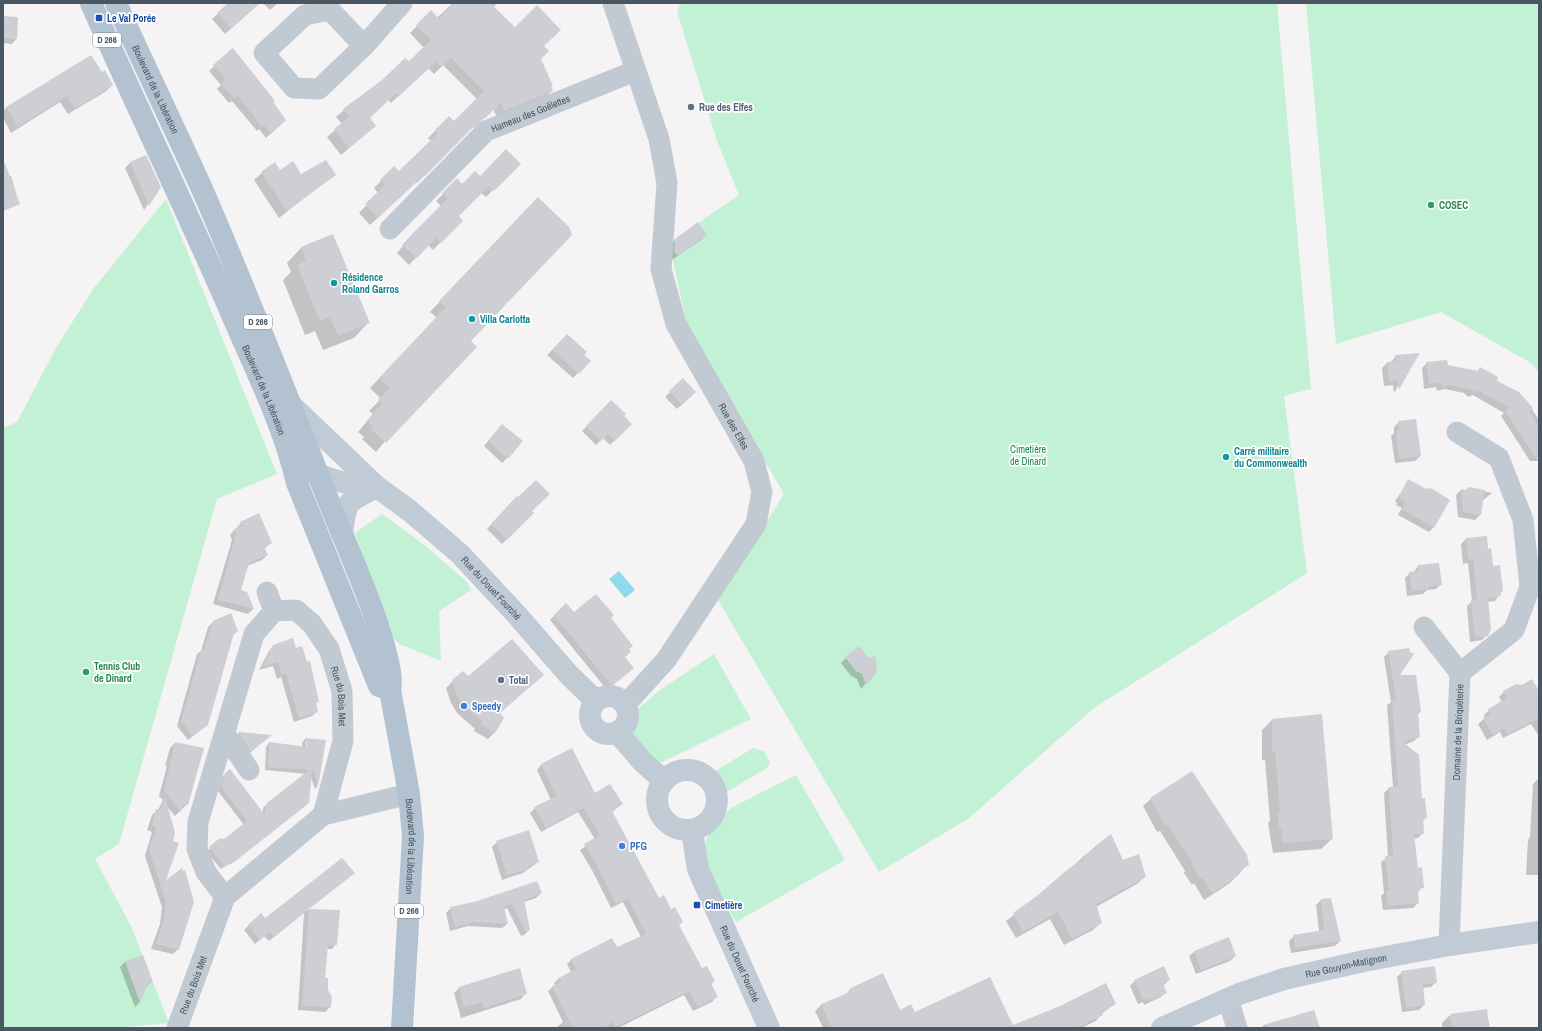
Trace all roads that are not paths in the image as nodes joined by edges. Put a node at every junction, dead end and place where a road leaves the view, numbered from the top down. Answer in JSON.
{"nodes":[{"id":1,"x":91,"y":3,"type":"edge"},
{"id":2,"x":116,"y":3,"type":"edge"},
{"id":3,"x":402,"y":3,"type":"edge"},
{"id":4,"x":613,"y":3,"type":"edge"},
{"id":5,"x":364,"y":46,"type":"junction"},
{"id":6,"x":635,"y":71,"type":"junction"},
{"id":7,"x":390,"y":229,"type":"dead end"},
{"id":8,"x":293,"y":407,"type":"junction"},
{"id":9,"x":1456,"y":432,"type":"dead end"},
{"id":10,"x":291,"y":458,"type":"junction"},
{"id":11,"x":318,"y":475,"type":"junction"},
{"id":12,"x":377,"y":487,"type":"junction"},
{"id":13,"x":342,"y":534,"type":"junction"},
{"id":14,"x":1424,"y":627,"type":"dead end"},
{"id":15,"x":1460,"y":673,"type":"junction"},
{"id":16,"x":390,"y":690,"type":"junction"},
{"id":17,"x":596,"y":701,"type":"junction"},
{"id":18,"x":625,"y":705,"type":"junction"},
{"id":19,"x":617,"y":732,"type":"junction"},
{"id":20,"x":225,"y":734,"type":"junction"},
{"id":21,"x":249,"y":770,"type":"dead end"},
{"id":22,"x":664,"y":780,"type":"junction"},
{"id":23,"x":409,"y":794,"type":"junction"},
{"id":24,"x":323,"y":814,"type":"junction"},
{"id":25,"x":692,"y":831,"type":"junction"},
{"id":26,"x":225,"y":897,"type":"junction"},
{"id":27,"x":1539,"y":932,"type":"edge"},
{"id":28,"x":1449,"y":945,"type":"junction"},
{"id":29,"x":1228,"y":999,"type":"junction"},
{"id":30,"x":177,"y":1028,"type":"edge"},
{"id":31,"x":402,"y":1028,"type":"edge"},
{"id":32,"x":769,"y":1028,"type":"edge"},
{"id":33,"x":1162,"y":1028,"type":"edge"},
{"id":34,"x":1237,"y":1028,"type":"edge"}],
"edges":[{"from":1,"to":10,"type":"main road","name":"Boulevard de la Libération","number":"D 266"},
{"from":2,"to":8,"type":"main road","name":"Boulevard de la Libération","number":"D 266"},
{"from":3,"to":5,"type":"street"},
{"from":4,"to":6,"type":"street","name":"Rue des Elfes"},
{"from":5,"to":5,"type":"street"},
{"from":6,"to":7,"type":"street","name":"Hameau des Goëlettes"},
{"from":6,"to":18,"type":"street","name":"Rue des Elfes"},
{"from":8,"to":11,"type":"main road","name":"Boulevard de la Libération","number":"D 266"},
{"from":8,"to":12,"type":"main road","name":"Rue du Douet Fourché"},
{"from":9,"to":15,"type":"street","name":"Domaine de la Briquèterie"},
{"from":10,"to":11,"type":"main road"},
{"from":10,"to":16,"type":"main road","name":"Boulevard de la Libération","number":"D 266"},
{"from":11,"to":12,"type":"main road"},
{"from":11,"to":13,"type":"main road","name":"Boulevard de la Libération","number":"D 266"},
{"from":12,"to":13,"type":"main road"},
{"from":12,"to":17,"type":"main road","name":"Rue du Douet Fourché"},
{"from":13,"to":16,"type":"main road","name":"Boulevard de la Libération","number":"D 266"},
{"from":14,"to":15,"type":"street"},
{"from":15,"to":28,"type":"street","name":"Domaine de la Briquèterie"},
{"from":16,"to":23,"type":"main road","name":"Boulevard de la Libération","number":"D 266"},
{"from":17,"to":18,"type":"main road"},
{"from":17,"to":19,"type":"main road"},
{"from":18,"to":19,"type":"main road"},
{"from":19,"to":22,"type":"main road"},
{"from":20,"to":21,"type":"street"},
{"from":20,"to":24,"type":"street","name":"Rue du Bois Met"},
{"from":20,"to":26,"type":"street","name":"Rue du Bois Met"},
{"from":22,"to":25,"type":"main road"},
{"from":22,"to":25,"type":"main road"},
{"from":23,"to":24,"type":"street","name":"Rue du Bois Met"},
{"from":23,"to":31,"type":"main road","name":"Boulevard de la Libération","number":"D 266"},
{"from":24,"to":26,"type":"street","name":"Rue du Bois Met"},
{"from":25,"to":32,"type":"main road","name":"Rue du Douet Fourché"},
{"from":26,"to":30,"type":"street","name":"Rue du Bois Met"},
{"from":27,"to":28,"type":"main road","name":"Rue Gouyon-Matignon"},
{"from":28,"to":29,"type":"main road","name":"Rue Gouyon-Matignon"},
{"from":29,"to":33,"type":"main road","name":"Rue Gouyon-Matignon"},
{"from":29,"to":34,"type":"street"}]}
